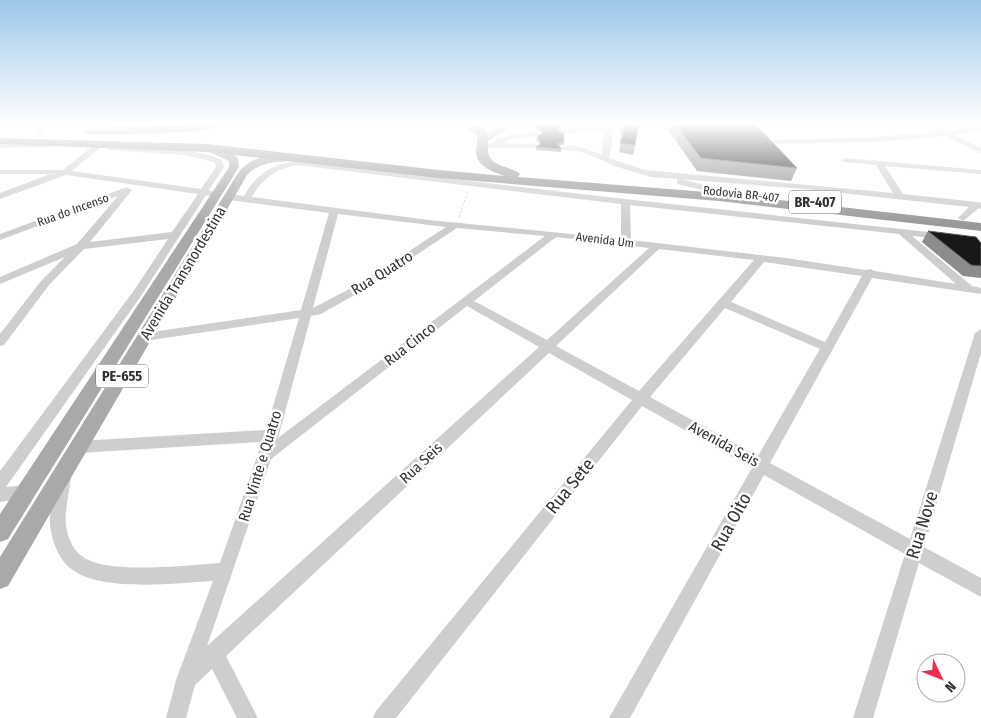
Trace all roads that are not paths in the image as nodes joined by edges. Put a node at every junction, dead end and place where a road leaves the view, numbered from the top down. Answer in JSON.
{"nodes":[{"id":1,"x":83,"y":158,"type":"edge"},
{"id":2,"x":206,"y":158,"type":"edge"},
{"id":3,"x":231,"y":158,"type":"edge"},
{"id":4,"x":292,"y":158,"type":"edge"},
{"id":5,"x":296,"y":158,"type":"junction"},
{"id":6,"x":354,"y":158,"type":"edge"},
{"id":7,"x":483,"y":158,"type":"edge"},
{"id":8,"x":602,"y":158,"type":"edge"},
{"id":9,"x":605,"y":159,"type":"joint"},
{"id":10,"x":845,"y":160,"type":"dead end"},
{"id":11,"x":879,"y":163,"type":"junction"},
{"id":12,"x":341,"y":165,"type":"junction"},
{"id":13,"x":0,"y":172,"type":"edge"},
{"id":14,"x":64,"y":172,"type":"junction"},
{"id":15,"x":644,"y":172,"type":"junction"},
{"id":16,"x":981,"y":172,"type":"edge"},
{"id":17,"x":532,"y":177,"type":"junction"},
{"id":18,"x":146,"y":182,"type":"junction"},
{"id":19,"x":128,"y":190,"type":"junction"},
{"id":20,"x":726,"y":193,"type":"junction"},
{"id":21,"x":216,"y":194,"type":"junction"},
{"id":22,"x":0,"y":196,"type":"edge"},
{"id":23,"x":900,"y":197,"type":"junction"},
{"id":24,"x":247,"y":199,"type":"junction"},
{"id":25,"x":624,"y":202,"type":"junction"},
{"id":26,"x":979,"y":205,"type":"edge"},
{"id":27,"x":334,"y":210,"type":"junction"},
{"id":28,"x":887,"y":217,"type":"junction"},
{"id":29,"x":963,"y":218,"type":"junction"},
{"id":30,"x":981,"y":220,"type":"edge"},
{"id":31,"x":456,"y":226,"type":"junction"},
{"id":32,"x":981,"y":227,"type":"edge"},
{"id":33,"x":901,"y":231,"type":"junction"},
{"id":34,"x":554,"y":234,"type":"junction"},
{"id":35,"x":176,"y":235,"type":"junction"},
{"id":36,"x":0,"y":237,"type":"edge"},
{"id":37,"x":954,"y":237,"type":"edge"},
{"id":38,"x":626,"y":242,"type":"junction"},
{"id":39,"x":81,"y":246,"type":"junction"},
{"id":40,"x":657,"y":246,"type":"junction"},
{"id":41,"x":762,"y":258,"type":"junction"},
{"id":42,"x":870,"y":272,"type":"junction"},
{"id":43,"x":0,"y":282,"type":"edge"},
{"id":44,"x":975,"y":290,"type":"edge"},
{"id":45,"x":981,"y":298,"type":"edge"},
{"id":46,"x":466,"y":301,"type":"junction"},
{"id":47,"x":724,"y":303,"type":"junction"},
{"id":48,"x":305,"y":314,"type":"junction"},
{"id":49,"x":981,"y":333,"type":"edge"},
{"id":50,"x":144,"y":337,"type":"junction"},
{"id":51,"x":0,"y":342,"type":"edge"},
{"id":52,"x":548,"y":346,"type":"junction"},
{"id":53,"x":828,"y":348,"type":"junction"},
{"id":54,"x":641,"y":398,"type":"junction"},
{"id":55,"x":270,"y":436,"type":"junction"},
{"id":56,"x":79,"y":447,"type":"junction"},
{"id":57,"x":266,"y":455,"type":"junction"},
{"id":58,"x":763,"y":466,"type":"junction"},
{"id":59,"x":64,"y":472,"type":"junction"},
{"id":60,"x":0,"y":483,"type":"edge"},
{"id":61,"x":26,"y":492,"type":"junction"},
{"id":62,"x":0,"y":495,"type":"edge"},
{"id":63,"x":0,"y":532,"type":"edge"},
{"id":64,"x":914,"y":550,"type":"junction"},
{"id":65,"x":226,"y":571,"type":"junction"},
{"id":66,"x":0,"y":578,"type":"edge"},
{"id":67,"x":981,"y":588,"type":"edge"},
{"id":68,"x":214,"y":653,"type":"junction"},
{"id":69,"x":186,"y":680,"type":"junction"},
{"id":70,"x":176,"y":718,"type":"edge"},
{"id":71,"x":248,"y":718,"type":"edge"},
{"id":72,"x":383,"y":718,"type":"edge"},
{"id":73,"x":619,"y":718,"type":"edge"},
{"id":74,"x":863,"y":718,"type":"edge"}],
"edges":[{"from":1,"to":14,"type":"street"},
{"from":2,"to":21,"type":"street","name":"Avenida Transnordestina"},
{"from":3,"to":21,"type":"main road","name":"Avenida Transnordestina","number":"PE-655"},
{"from":4,"to":5,"type":"highway","number":"BR-407"},
{"from":5,"to":12,"type":"highway","number":"BR-407"},
{"from":5,"to":21,"type":"main road","name":"Avenida Transnordestina","number":"PE-655"},
{"from":6,"to":17,"type":"highway"},
{"from":7,"to":17,"type":"highway"},
{"from":8,"to":9,"type":"street"},
{"from":9,"to":15,"type":"street"},
{"from":10,"to":11,"type":"street"},
{"from":11,"to":16,"type":"street"},
{"from":11,"to":23,"type":"street"},
{"from":12,"to":24,"type":"street"},
{"from":12,"to":25,"type":"street"},
{"from":12,"to":28,"type":"highway","number":"BR-407"},
{"from":13,"to":14,"type":"street","name":"Avenida Um"},
{"from":14,"to":18,"type":"street","name":"Avenida Um"},
{"from":14,"to":22,"type":"street"},
{"from":15,"to":20,"type":"street"},
{"from":15,"to":23,"type":"street"},
{"from":17,"to":20,"type":"highway","name":"Rodovia BR-407","number":"BR-407"},
{"from":18,"to":19,"type":"street","name":"Rua do Incenso"},
{"from":18,"to":21,"type":"street","name":"Avenida Um"},
{"from":19,"to":36,"type":"street","name":"Rua do Incenso"},
{"from":19,"to":39,"type":"street"},
{"from":20,"to":29,"type":"highway","name":"Rodovia BR-407","number":"BR-407"},
{"from":21,"to":24,"type":"street","name":"Avenida Um"},
{"from":21,"to":35,"type":"street"},
{"from":21,"to":50,"type":"main road","name":"Avenida Transnordestina","number":"PE-655"},
{"from":21,"to":61,"type":"main road","name":"Avenida Transnordestina","number":"PE-655"},
{"from":23,"to":26,"type":"street"},
{"from":24,"to":27,"type":"street","name":"Avenida Um"},
{"from":25,"to":33,"type":"street"},
{"from":25,"to":38,"type":"street"},
{"from":26,"to":29,"type":"street"},
{"from":27,"to":31,"type":"street","name":"Avenida Um"},
{"from":27,"to":48,"type":"street","name":"Rua Vinte e Quatro"},
{"from":28,"to":32,"type":"highway","number":"BR-407"},
{"from":28,"to":33,"type":"street"},
{"from":29,"to":30,"type":"highway","name":"Rodovia BR-407","number":"BR-407"},
{"from":31,"to":34,"type":"street","name":"Avenida Um"},
{"from":31,"to":48,"type":"street","name":"Rua Quatro"},
{"from":33,"to":37,"type":"street"},
{"from":33,"to":44,"type":"street"},
{"from":34,"to":38,"type":"street","name":"Avenida Um"},
{"from":34,"to":46,"type":"street","name":"Rua Cinco"},
{"from":35,"to":39,"type":"street"},
{"from":35,"to":60,"type":"street"},
{"from":38,"to":40,"type":"street","name":"Avenida Um"},
{"from":39,"to":43,"type":"street"},
{"from":39,"to":51,"type":"street"},
{"from":40,"to":41,"type":"street","name":"Avenida Um"},
{"from":40,"to":52,"type":"street","name":"Rua Seis"},
{"from":41,"to":42,"type":"street","name":"Avenida Um"},
{"from":41,"to":47,"type":"street","name":"Rua Sete"},
{"from":42,"to":44,"type":"street","name":"Avenida Um"},
{"from":42,"to":53,"type":"street","name":"Rua Oito"},
{"from":44,"to":45,"type":"street"},
{"from":46,"to":52,"type":"street","name":"Avenida Seis"},
{"from":46,"to":57,"type":"street","name":"Rua Cinco"},
{"from":47,"to":53,"type":"street"},
{"from":47,"to":54,"type":"street","name":"Rua Sete"},
{"from":48,"to":50,"type":"street","name":"Rua Quatro"},
{"from":48,"to":55,"type":"street","name":"Rua Vinte e Quatro"},
{"from":49,"to":64,"type":"street","name":"Rua Nove"},
{"from":50,"to":56,"type":"main road","name":"Avenida Transnordestina","number":"PE-655"},
{"from":52,"to":54,"type":"street","name":"Avenida Seis"},
{"from":52,"to":68,"type":"street","name":"Rua Seis"},
{"from":53,"to":58,"type":"street","name":"Rua Oito"},
{"from":54,"to":58,"type":"street","name":"Avenida Seis"},
{"from":54,"to":72,"type":"street","name":"Rua Sete"},
{"from":55,"to":56,"type":"street"},
{"from":55,"to":57,"type":"street","name":"Rua Vinte e Quatro"},
{"from":56,"to":59,"type":"main road","name":"Avenida Transnordestina","number":"PE-655"},
{"from":57,"to":65,"type":"street","name":"Rua Vinte e Quatro"},
{"from":58,"to":64,"type":"street","name":"Avenida Seis"},
{"from":58,"to":73,"type":"street","name":"Rua Oito"},
{"from":59,"to":65,"type":"street"},
{"from":59,"to":66,"type":"main road","name":"Avenida Transnordestina","number":"PE-655"},
{"from":61,"to":62,"type":"street"},
{"from":61,"to":63,"type":"main road","name":"Avenida Transnordestina","number":"PE-655"},
{"from":64,"to":67,"type":"street","name":"Avenida Seis"},
{"from":64,"to":74,"type":"street","name":"Rua Nove"},
{"from":65,"to":69,"type":"street","name":"Rua Vinte e Quatro"},
{"from":68,"to":69,"type":"street","name":"Rua Seis"},
{"from":68,"to":71,"type":"street"},
{"from":69,"to":70,"type":"street","name":"Rua Vinte e Quatro"}]}
